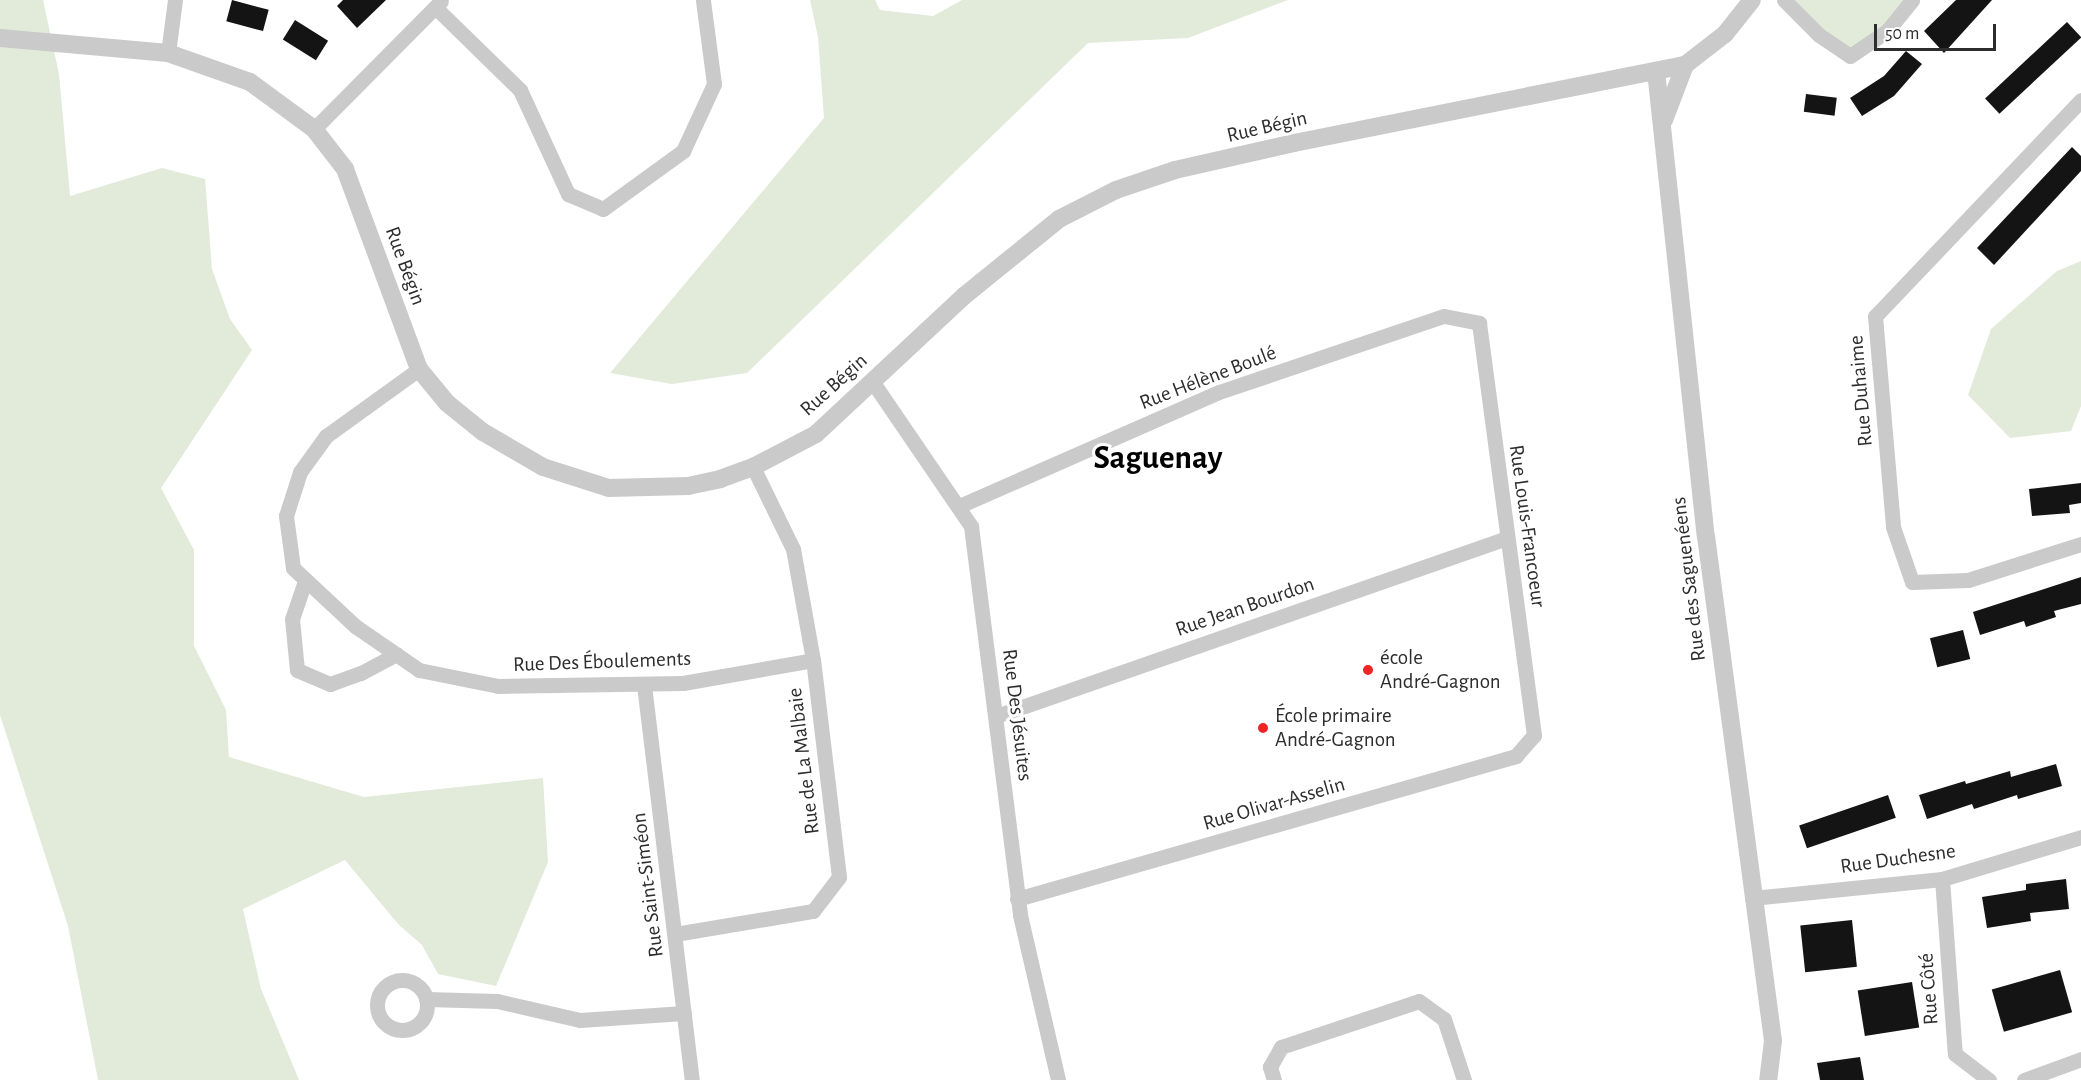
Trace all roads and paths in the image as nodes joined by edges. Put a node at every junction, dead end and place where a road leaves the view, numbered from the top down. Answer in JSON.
{"nodes":[{"id":1,"x":175,"y":0,"type":"edge"},
{"id":2,"x":703,"y":0,"type":"edge"},
{"id":3,"x":1752,"y":0,"type":"edge"},
{"id":4,"x":1784,"y":0,"type":"edge"},
{"id":5,"x":1912,"y":0,"type":"edge"},
{"id":6,"x":439,"y":4,"type":"edge"},
{"id":7,"x":0,"y":38,"type":"edge"},
{"id":8,"x":168,"y":52,"type":"junction"},
{"id":9,"x":1685,"y":65,"type":"junction"},
{"id":10,"x":1656,"y":72,"type":"junction"},
{"id":11,"x":2081,"y":100,"type":"edge"},
{"id":12,"x":1662,"y":127,"type":"junction"},
{"id":13,"x":314,"y":129,"type":"junction"},
{"id":14,"x":1479,"y":322,"type":"joint"},
{"id":15,"x":419,"y":369,"type":"junction"},
{"id":16,"x":873,"y":381,"type":"junction"},
{"id":17,"x":753,"y":467,"type":"junction"},
{"id":18,"x":959,"y":506,"type":"junction"},
{"id":19,"x":1508,"y":538,"type":"junction"},
{"id":20,"x":2081,"y":544,"type":"edge"},
{"id":21,"x":305,"y":581,"type":"junction"},
{"id":22,"x":396,"y":654,"type":"junction"},
{"id":23,"x":813,"y":660,"type":"junction"},
{"id":24,"x":644,"y":685,"type":"junction"},
{"id":25,"x":996,"y":717,"type":"junction"},
{"id":26,"x":1533,"y":735,"type":"joint"},
{"id":27,"x":2081,"y":837,"type":"edge"},
{"id":28,"x":1942,"y":879,"type":"junction"},
{"id":29,"x":1752,"y":898,"type":"junction"},
{"id":30,"x":1017,"y":899,"type":"junction"},
{"id":31,"x":675,"y":934,"type":"junction"},
{"id":32,"x":426,"y":999,"type":"dead end"},
{"id":33,"x":684,"y":1013,"type":"junction"},
{"id":34,"x":2081,"y":1059,"type":"edge"},
{"id":35,"x":692,"y":1080,"type":"edge"},
{"id":36,"x":1059,"y":1080,"type":"edge"},
{"id":37,"x":1274,"y":1080,"type":"edge"},
{"id":38,"x":1464,"y":1080,"type":"edge"},
{"id":39,"x":1768,"y":1080,"type":"edge"},
{"id":40,"x":1989,"y":1080,"type":"edge"},
{"id":41,"x":2024,"y":1080,"type":"edge"}],
"edges":[{"from":1,"to":8,"type":"street"},
{"from":2,"to":6,"type":"street"},
{"from":3,"to":9,"type":"street","name":"Rue Bégin"},
{"from":4,"to":5,"type":"street"},
{"from":6,"to":13,"type":"street"},
{"from":7,"to":8,"type":"street","name":"Rue Bégin"},
{"from":8,"to":13,"type":"street","name":"Rue Bégin"},
{"from":9,"to":10,"type":"street","name":"Rue Bégin"},
{"from":9,"to":12,"type":"street"},
{"from":10,"to":12,"type":"street","name":"Rue des Saguenéens"},
{"from":10,"to":16,"type":"street","name":"Rue Bégin"},
{"from":11,"to":20,"type":"street","name":"Rue Duhaime"},
{"from":12,"to":29,"type":"street","name":"Rue des Saguenéens"},
{"from":13,"to":15,"type":"street","name":"Rue Bégin"},
{"from":14,"to":18,"type":"street","name":"Rue Hélène Boulé"},
{"from":14,"to":19,"type":"street","name":"Rue Louis-Francoeur"},
{"from":15,"to":17,"type":"street","name":"Rue Bégin"},
{"from":15,"to":21,"type":"street","name":"Rue Des Éboulements"},
{"from":16,"to":17,"type":"street","name":"Rue Bégin"},
{"from":16,"to":18,"type":"street","name":"Rue Des Jésuites"},
{"from":17,"to":23,"type":"street","name":"Rue de La Malbaie"},
{"from":18,"to":25,"type":"street","name":"Rue Des Jésuites"},
{"from":19,"to":25,"type":"street","name":"Rue Jean Bourdon"},
{"from":19,"to":26,"type":"street","name":"Rue Louis-Francoeur"},
{"from":21,"to":22,"type":"street","name":"Rue Des Éboulements"},
{"from":21,"to":22,"type":"street"},
{"from":22,"to":24,"type":"street","name":"Rue Des Éboulements"},
{"from":23,"to":24,"type":"street","name":"Rue Des Éboulements"},
{"from":23,"to":31,"type":"street","name":"Rue de La Malbaie"},
{"from":24,"to":31,"type":"street","name":"Rue Saint-Siméon"},
{"from":25,"to":30,"type":"street","name":"Rue Des Jésuites"},
{"from":26,"to":30,"type":"street","name":"Rue Olivar-Asselin"},
{"from":27,"to":28,"type":"street","name":"Rue Duchesne"},
{"from":28,"to":29,"type":"street","name":"Rue Duchesne"},
{"from":28,"to":40,"type":"street","name":"Rue Côté"},
{"from":29,"to":39,"type":"street","name":"Rue des Saguenéens"},
{"from":30,"to":36,"type":"street","name":"Rue Des Jésuites"},
{"from":31,"to":33,"type":"street","name":"Rue Saint-Siméon"},
{"from":32,"to":33,"type":"street"},
{"from":33,"to":35,"type":"street","name":"Rue Saint-Siméon"},
{"from":34,"to":41,"type":"street"},
{"from":37,"to":38,"type":"street"}]}
